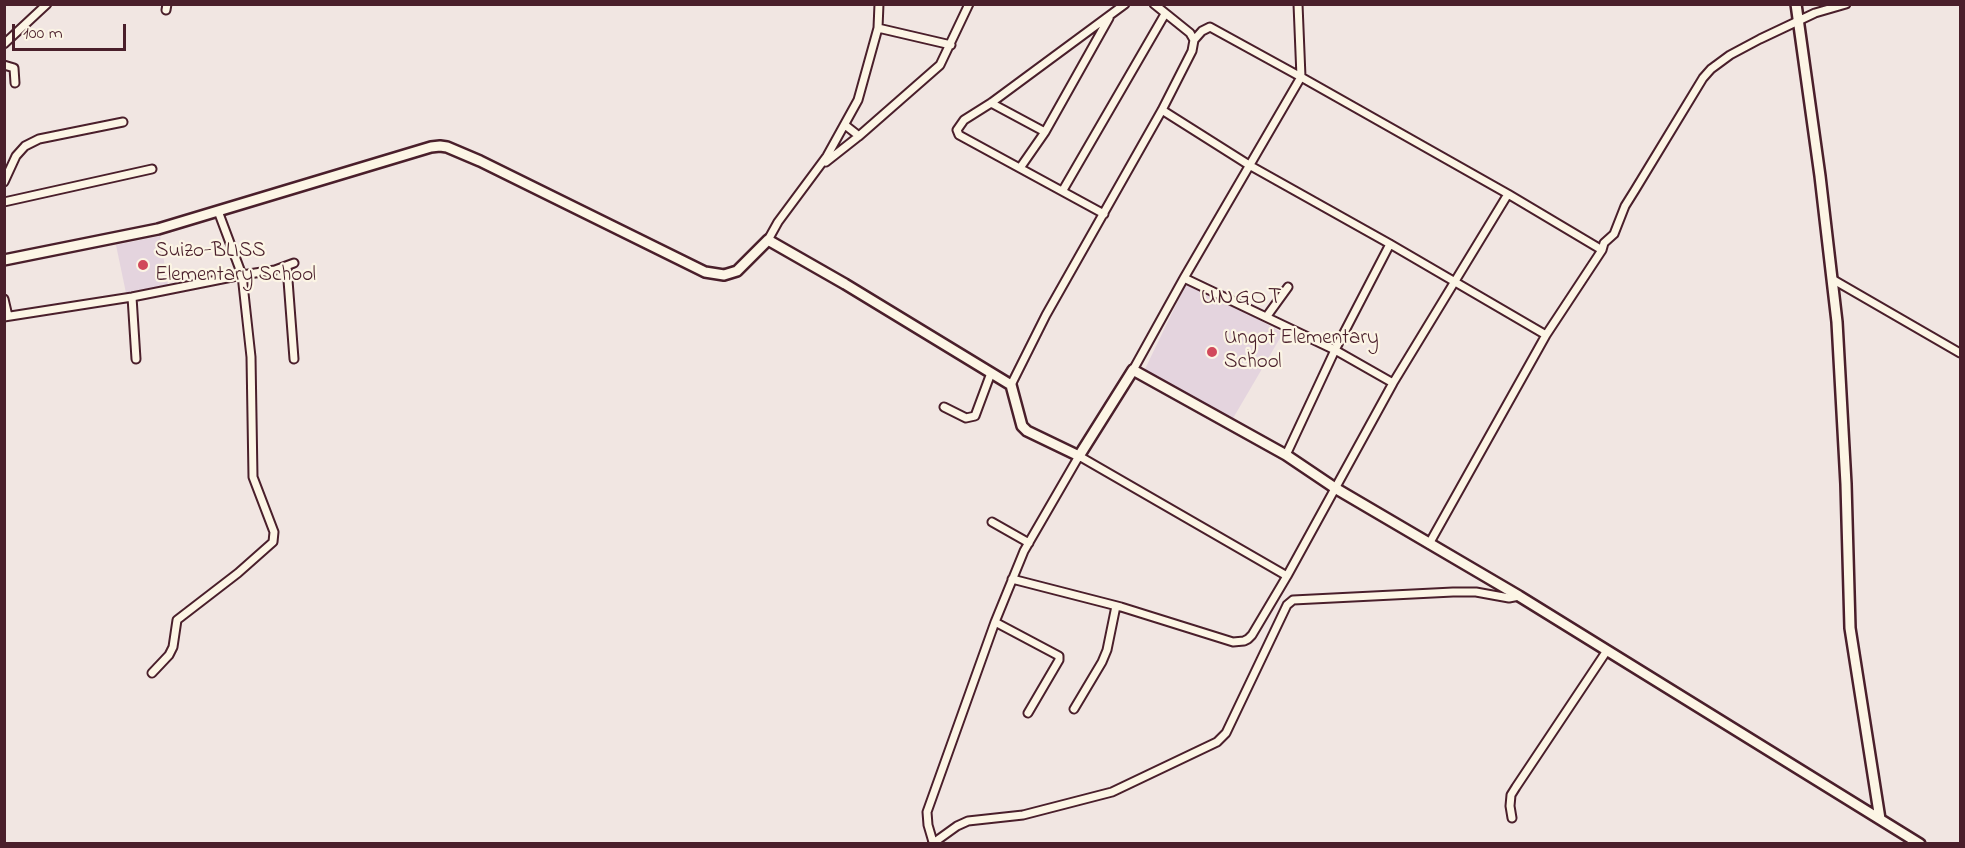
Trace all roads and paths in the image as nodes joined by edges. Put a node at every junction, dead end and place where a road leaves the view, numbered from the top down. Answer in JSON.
{"nodes":[{"id":1,"x":47,"y":4,"type":"edge"},
{"id":2,"x":879,"y":4,"type":"edge"},
{"id":3,"x":969,"y":4,"type":"edge"},
{"id":4,"x":1125,"y":4,"type":"edge"},
{"id":5,"x":1154,"y":4,"type":"edge"},
{"id":6,"x":1298,"y":4,"type":"edge"},
{"id":7,"x":1796,"y":4,"type":"edge"},
{"id":8,"x":1846,"y":4,"type":"edge"},
{"id":9,"x":1165,"y":14,"type":"junction"},
{"id":10,"x":1111,"y":15,"type":"junction"},
{"id":11,"x":1799,"y":20,"type":"junction"},
{"id":12,"x":878,"y":28,"type":"junction"},
{"id":13,"x":1194,"y":40,"type":"junction"},
{"id":14,"x":4,"y":44,"type":"edge"},
{"id":15,"x":951,"y":45,"type":"junction"},
{"id":16,"x":4,"y":65,"type":"edge"},
{"id":17,"x":1301,"y":77,"type":"junction"},
{"id":18,"x":15,"y":83,"type":"dead end"},
{"id":19,"x":991,"y":103,"type":"junction"},
{"id":20,"x":1162,"y":110,"type":"junction"},
{"id":21,"x":123,"y":122,"type":"dead end"},
{"id":22,"x":845,"y":125,"type":"junction"},
{"id":23,"x":1045,"y":132,"type":"junction"},
{"id":24,"x":859,"y":136,"type":"junction"},
{"id":25,"x":1249,"y":165,"type":"junction"},
{"id":26,"x":819,"y":167,"type":"junction"},
{"id":27,"x":1020,"y":168,"type":"junction"},
{"id":28,"x":152,"y":169,"type":"dead end"},
{"id":29,"x":4,"y":182,"type":"edge"},
{"id":30,"x":1063,"y":190,"type":"junction"},
{"id":31,"x":1508,"y":194,"type":"junction"},
{"id":32,"x":4,"y":202,"type":"edge"},
{"id":33,"x":218,"y":211,"type":"junction"},
{"id":34,"x":1104,"y":214,"type":"junction"},
{"id":35,"x":768,"y":240,"type":"junction"},
{"id":36,"x":1390,"y":244,"type":"junction"},
{"id":37,"x":1602,"y":250,"type":"junction"},
{"id":38,"x":4,"y":260,"type":"edge"},
{"id":39,"x":242,"y":275,"type":"junction"},
{"id":40,"x":1184,"y":278,"type":"junction"},
{"id":41,"x":1832,"y":279,"type":"junction"},
{"id":42,"x":1455,"y":282,"type":"junction"},
{"id":43,"x":1288,"y":287,"type":"dead end"},
{"id":44,"x":132,"y":297,"type":"junction"},
{"id":45,"x":4,"y":299,"type":"edge"},
{"id":46,"x":1267,"y":316,"type":"junction"},
{"id":47,"x":6,"y":317,"type":"edge"},
{"id":48,"x":1546,"y":335,"type":"junction"},
{"id":49,"x":1335,"y":350,"type":"junction"},
{"id":50,"x":1960,"y":353,"type":"edge"},
{"id":51,"x":136,"y":359,"type":"dead end"},
{"id":52,"x":294,"y":359,"type":"dead end"},
{"id":53,"x":1133,"y":370,"type":"junction"},
{"id":54,"x":991,"y":373,"type":"junction"},
{"id":55,"x":1393,"y":383,"type":"junction"},
{"id":56,"x":1011,"y":385,"type":"junction"},
{"id":57,"x":944,"y":406,"type":"dead end"},
{"id":58,"x":1286,"y":455,"type":"junction"},
{"id":59,"x":1079,"y":456,"type":"junction"},
{"id":60,"x":1335,"y":488,"type":"junction"},
{"id":61,"x":992,"y":522,"type":"dead end"},
{"id":62,"x":1029,"y":543,"type":"junction"},
{"id":63,"x":1429,"y":544,"type":"junction"},
{"id":64,"x":1287,"y":576,"type":"junction"},
{"id":65,"x":1011,"y":579,"type":"junction"},
{"id":66,"x":1519,"y":597,"type":"junction"},
{"id":67,"x":1116,"y":606,"type":"junction"},
{"id":68,"x":995,"y":622,"type":"junction"},
{"id":69,"x":1606,"y":652,"type":"junction"},
{"id":70,"x":152,"y":674,"type":"dead end"},
{"id":71,"x":1074,"y":709,"type":"dead end"},
{"id":72,"x":1028,"y":713,"type":"dead end"},
{"id":73,"x":1512,"y":819,"type":"dead end"},
{"id":74,"x":1880,"y":819,"type":"junction"},
{"id":75,"x":932,"y":843,"type":"edge"},
{"id":76,"x":1920,"y":843,"type":"edge"}],
"edges":[{"from":1,"to":14,"type":"street"},
{"from":2,"to":12,"type":"street"},
{"from":3,"to":15,"type":"street"},
{"from":4,"to":10,"type":"street"},
{"from":5,"to":9,"type":"street"},
{"from":6,"to":17,"type":"street"},
{"from":7,"to":11,"type":"street"},
{"from":8,"to":11,"type":"street"},
{"from":9,"to":13,"type":"street"},
{"from":9,"to":30,"type":"street"},
{"from":10,"to":19,"type":"street"},
{"from":10,"to":23,"type":"street"},
{"from":11,"to":37,"type":"street"},
{"from":11,"to":41,"type":"street"},
{"from":12,"to":15,"type":"street"},
{"from":12,"to":22,"type":"street"},
{"from":13,"to":17,"type":"street"},
{"from":13,"to":20,"type":"street"},
{"from":15,"to":24,"type":"street"},
{"from":16,"to":18,"type":"street"},
{"from":17,"to":25,"type":"street"},
{"from":17,"to":31,"type":"street"},
{"from":19,"to":23,"type":"street"},
{"from":19,"to":27,"type":"street"},
{"from":20,"to":25,"type":"street"},
{"from":20,"to":34,"type":"street"},
{"from":21,"to":29,"type":"street"},
{"from":22,"to":24,"type":"street"},
{"from":22,"to":26,"type":"street"},
{"from":23,"to":27,"type":"street"},
{"from":24,"to":26,"type":"street"},
{"from":25,"to":36,"type":"street"},
{"from":25,"to":40,"type":"street"},
{"from":26,"to":35,"type":"street"},
{"from":27,"to":30,"type":"street"},
{"from":28,"to":32,"type":"street"},
{"from":30,"to":34,"type":"street"},
{"from":31,"to":37,"type":"street"},
{"from":31,"to":42,"type":"street"},
{"from":33,"to":35,"type":"street"},
{"from":33,"to":38,"type":"street"},
{"from":33,"to":39,"type":"street"},
{"from":34,"to":56,"type":"street"},
{"from":35,"to":54,"type":"street"},
{"from":36,"to":42,"type":"street"},
{"from":36,"to":49,"type":"street"},
{"from":37,"to":48,"type":"street"},
{"from":39,"to":44,"type":"street"},
{"from":39,"to":52,"type":"street"},
{"from":39,"to":70,"type":"street"},
{"from":40,"to":46,"type":"street"},
{"from":40,"to":53,"type":"street"},
{"from":41,"to":50,"type":"street"},
{"from":41,"to":74,"type":"street"},
{"from":42,"to":48,"type":"street"},
{"from":42,"to":55,"type":"street"},
{"from":43,"to":46,"type":"street"},
{"from":44,"to":47,"type":"street"},
{"from":44,"to":51,"type":"street"},
{"from":45,"to":47,"type":"street"},
{"from":46,"to":49,"type":"street"},
{"from":48,"to":63,"type":"street"},
{"from":49,"to":55,"type":"street"},
{"from":49,"to":58,"type":"street"},
{"from":53,"to":58,"type":"street"},
{"from":53,"to":59,"type":"street"},
{"from":54,"to":56,"type":"street"},
{"from":54,"to":57,"type":"street"},
{"from":55,"to":60,"type":"street"},
{"from":56,"to":59,"type":"street"},
{"from":58,"to":60,"type":"street"},
{"from":59,"to":62,"type":"street"},
{"from":59,"to":64,"type":"street"},
{"from":60,"to":63,"type":"street"},
{"from":60,"to":64,"type":"street"},
{"from":61,"to":62,"type":"street"},
{"from":62,"to":65,"type":"street"},
{"from":63,"to":66,"type":"street"},
{"from":64,"to":67,"type":"street"},
{"from":65,"to":67,"type":"street"},
{"from":65,"to":68,"type":"street"},
{"from":66,"to":69,"type":"street"},
{"from":66,"to":75,"type":"street"},
{"from":67,"to":71,"type":"street"},
{"from":68,"to":72,"type":"street"},
{"from":68,"to":75,"type":"street"},
{"from":69,"to":73,"type":"street"},
{"from":69,"to":74,"type":"street"},
{"from":74,"to":76,"type":"street"}]}
